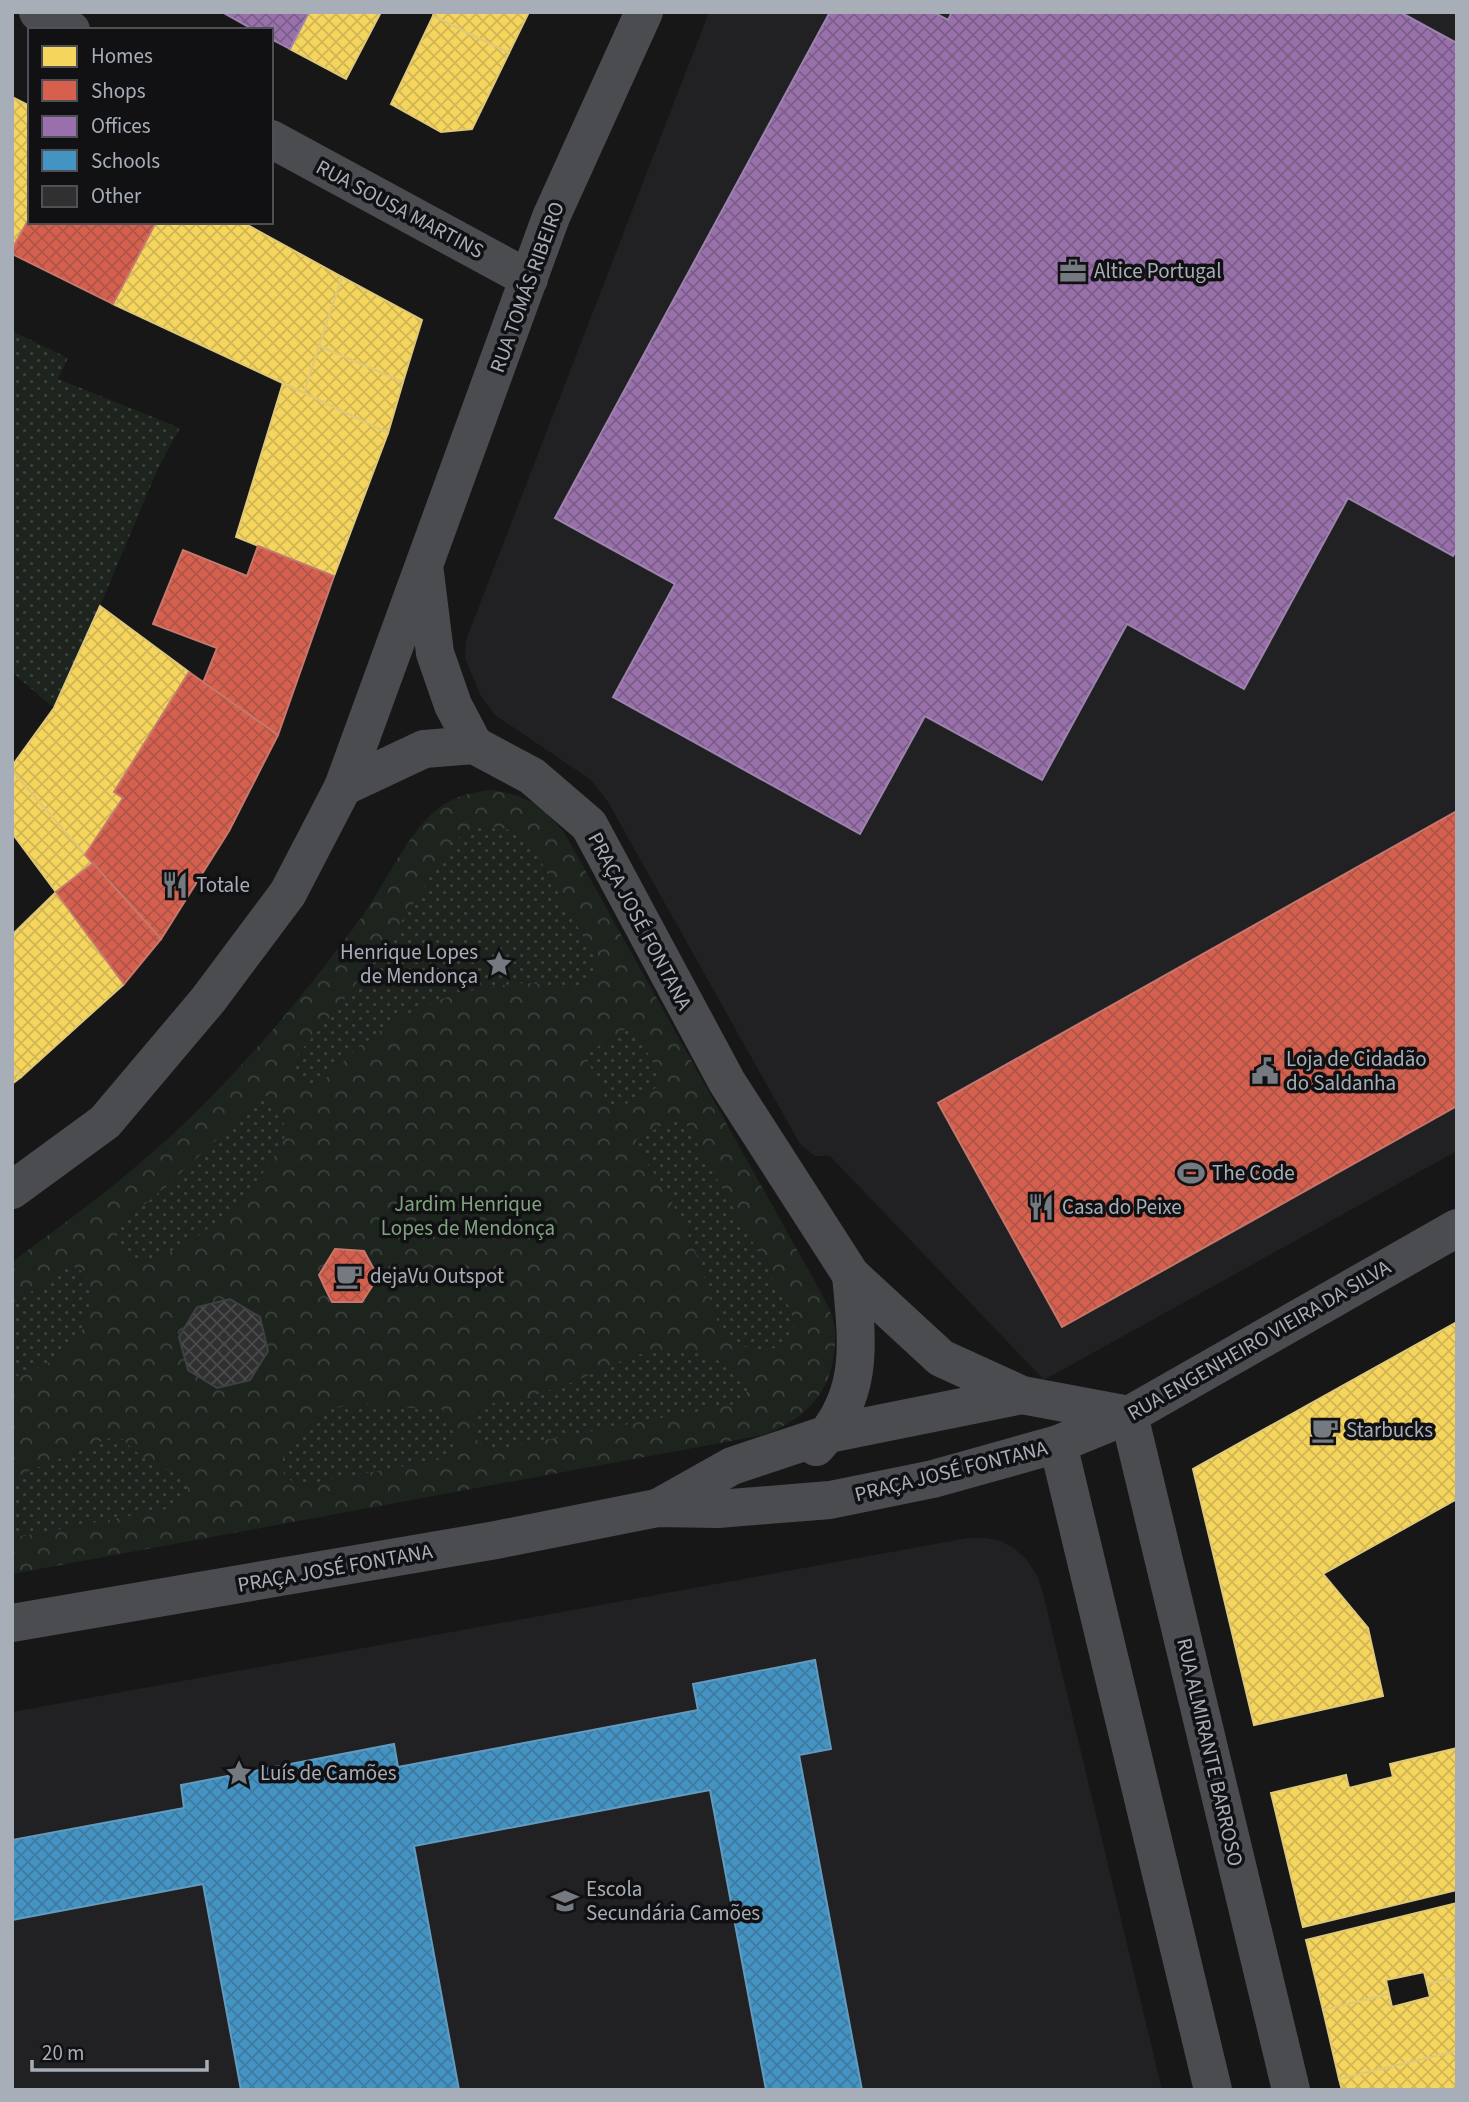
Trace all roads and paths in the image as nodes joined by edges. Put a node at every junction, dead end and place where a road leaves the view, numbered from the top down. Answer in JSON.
{"nodes":[{"id":1,"x":38,"y":12,"type":"edge"},
{"id":2,"x":644,"y":12,"type":"edge"},
{"id":3,"x":67,"y":28,"type":"edge"},
{"id":4,"x":273,"y":140,"type":"edge"},
{"id":5,"x":529,"y":279,"type":"junction"},
{"id":6,"x":424,"y":567,"type":"junction"},
{"id":7,"x":474,"y":745,"type":"junction"},
{"id":8,"x":343,"y":787,"type":"junction"},
{"id":9,"x":12,"y":1190,"type":"edge"},
{"id":10,"x":1457,"y":1228,"type":"edge"},
{"id":11,"x":851,"y":1275,"type":"junction"},
{"id":12,"x":1023,"y":1395,"type":"junction"},
{"id":13,"x":1129,"y":1415,"type":"junction"},
{"id":14,"x":828,"y":1434,"type":"junction"},
{"id":15,"x":1058,"y":1444,"type":"junction"},
{"id":16,"x":657,"y":1508,"type":"junction"},
{"id":17,"x":718,"y":1509,"type":"junction"},
{"id":18,"x":12,"y":1623,"type":"edge"},
{"id":19,"x":1213,"y":2090,"type":"edge"},
{"id":20,"x":1291,"y":2090,"type":"edge"}],
"edges":[{"from":1,"to":3,"type":"street"},
{"from":2,"to":5,"type":"street","name":"RUA TOMÁS RIBEIRO"},
{"from":4,"to":5,"type":"street","name":"RUA SOUSA MARTINS"},
{"from":5,"to":6,"type":"street","name":"RUA TOMÁS RIBEIRO"},
{"from":6,"to":7,"type":"street"},
{"from":6,"to":8,"type":"street","name":"RUA TOMÁS RIBEIRO"},
{"from":7,"to":8,"type":"street"},
{"from":7,"to":11,"type":"street","name":"PRAÇA JOSÉ FONTANA"},
{"from":8,"to":9,"type":"street"},
{"from":10,"to":13,"type":"street","name":"RUA ENGENHEIRO VIEIRA DA SILVA"},
{"from":11,"to":12,"type":"street","name":"PRAÇA JOSÉ FONTANA"},
{"from":11,"to":14,"type":"street","name":"PRAÇA JOSÉ FONTANA"},
{"from":12,"to":13,"type":"street","name":"PRAÇA JOSÉ FONTANA"},
{"from":12,"to":14,"type":"street","name":"PRAÇA JOSÉ FONTANA"},
{"from":13,"to":15,"type":"street","name":"RUA ENGENHEIRO VIEIRA DA SILVA"},
{"from":13,"to":20,"type":"street","name":"RUA ALMIRANTE BARROSO"},
{"from":14,"to":16,"type":"street","name":"PRAÇA JOSÉ FONTANA"},
{"from":14,"to":17,"type":"street","name":"PRAÇA JOSÉ FONTANA"},
{"from":15,"to":17,"type":"street","name":"PRAÇA JOSÉ FONTANA"},
{"from":15,"to":19,"type":"street"},
{"from":16,"to":17,"type":"street","name":"PRAÇA JOSÉ FONTANA"},
{"from":16,"to":18,"type":"street","name":"PRAÇA JOSÉ FONTANA"}]}
